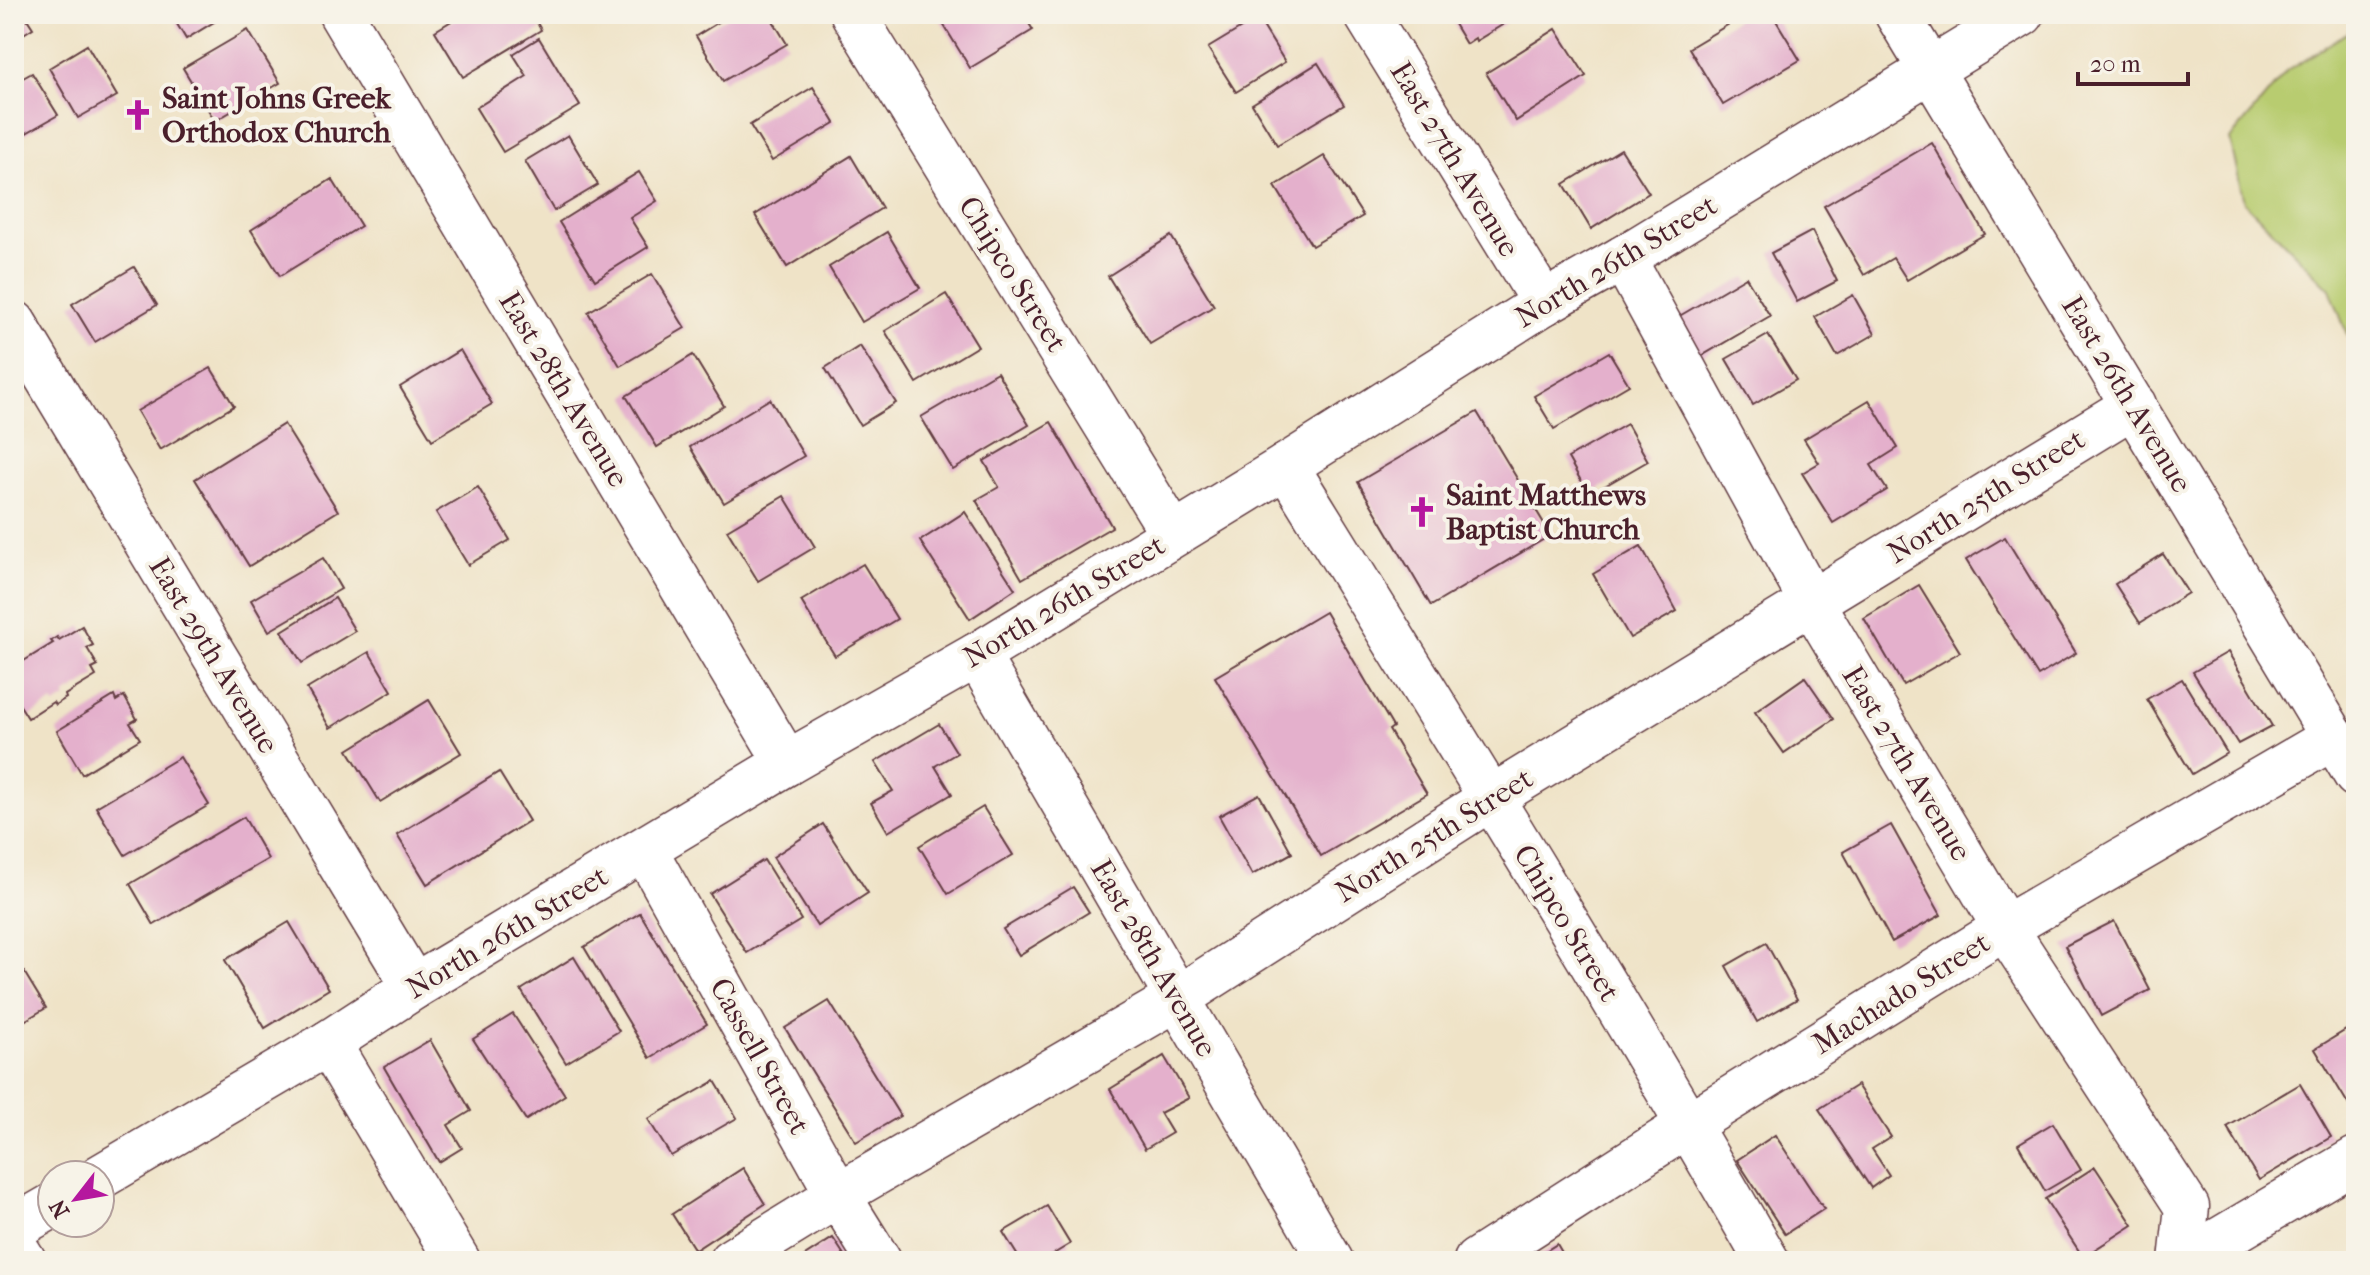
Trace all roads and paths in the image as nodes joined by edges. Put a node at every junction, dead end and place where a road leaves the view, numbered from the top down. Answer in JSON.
{"nodes":[{"id":1,"x":341,"y":14,"type":"edge"},
{"id":2,"x":853,"y":14,"type":"edge"},
{"id":3,"x":1366,"y":14,"type":"edge"},
{"id":4,"x":1897,"y":14,"type":"edge"},
{"id":5,"x":2022,"y":14,"type":"edge"},
{"id":6,"x":1930,"y":70,"type":"junction"},
{"id":7,"x":1623,"y":258,"type":"junction"},
{"id":8,"x":1544,"y":303,"type":"junction"},
{"id":9,"x":14,"y":323,"type":"edge"},
{"id":10,"x":2134,"y":405,"type":"junction"},
{"id":11,"x":1286,"y":466,"type":"junction"},
{"id":12,"x":1173,"y":534,"type":"junction"},
{"id":13,"x":1812,"y":603,"type":"junction"},
{"id":14,"x":977,"y":655,"type":"junction"},
{"id":15,"x":2334,"y":737,"type":"junction"},
{"id":16,"x":787,"y":763,"type":"junction"},
{"id":17,"x":2356,"y":775,"type":"edge"},
{"id":18,"x":1491,"y":798,"type":"junction"},
{"id":19,"x":645,"y":850,"type":"junction"},
{"id":20,"x":2005,"y":928,"type":"junction"},
{"id":21,"x":414,"y":987,"type":"junction"},
{"id":22,"x":1178,"y":998,"type":"junction"},
{"id":23,"x":328,"y":1043,"type":"junction"},
{"id":24,"x":1688,"y":1125,"type":"junction"},
{"id":25,"x":2356,"y":1159,"type":"edge"},
{"id":26,"x":116,"y":1168,"type":"edge"},
{"id":27,"x":838,"y":1195,"type":"junction"},
{"id":28,"x":36,"y":1215,"type":"edge"},
{"id":29,"x":14,"y":1228,"type":"edge"},
{"id":30,"x":14,"y":1245,"type":"edge"},
{"id":31,"x":24,"y":1261,"type":"edge"},
{"id":32,"x":458,"y":1261,"type":"edge"},
{"id":33,"x":731,"y":1261,"type":"edge"},
{"id":34,"x":879,"y":1261,"type":"edge"},
{"id":35,"x":1331,"y":1261,"type":"edge"},
{"id":36,"x":1476,"y":1261,"type":"edge"},
{"id":37,"x":1767,"y":1261,"type":"edge"},
{"id":38,"x":2183,"y":1261,"type":"edge"}],
"edges":[{"from":1,"to":16,"type":"street","name":"East 28th Avenue"},
{"from":2,"to":12,"type":"street","name":"Chipco Street"},
{"from":3,"to":8,"type":"street","name":"East 27th Avenue"},
{"from":4,"to":6,"type":"street","name":"East 26th Avenue"},
{"from":5,"to":6,"type":"street","name":"North 26th Street"},
{"from":6,"to":7,"type":"street","name":"North 26th Street"},
{"from":6,"to":10,"type":"street","name":"East 26th Avenue"},
{"from":7,"to":8,"type":"street","name":"North 26th Street"},
{"from":7,"to":13,"type":"street","name":"East 27th Avenue"},
{"from":8,"to":11,"type":"street","name":"North 26th Street"},
{"from":9,"to":21,"type":"street","name":"East 29th Avenue"},
{"from":10,"to":13,"type":"street","name":"North 25th Street"},
{"from":10,"to":15,"type":"street","name":"East 26th Avenue"},
{"from":11,"to":12,"type":"street","name":"North 26th Street"},
{"from":11,"to":18,"type":"street","name":"Chipco Street"},
{"from":12,"to":14,"type":"street","name":"North 26th Street"},
{"from":13,"to":18,"type":"street","name":"North 25th Street"},
{"from":13,"to":20,"type":"street","name":"East 27th Avenue"},
{"from":14,"to":16,"type":"street","name":"North 26th Street"},
{"from":14,"to":22,"type":"street","name":"East 28th Avenue"},
{"from":15,"to":17,"type":"street","name":"East 26th Avenue"},
{"from":15,"to":20,"type":"street","name":"Machado Street"},
{"from":16,"to":19,"type":"street","name":"North 26th Street"},
{"from":18,"to":22,"type":"street","name":"North 25th Street"},
{"from":18,"to":24,"type":"street","name":"Chipco Street"},
{"from":19,"to":21,"type":"street","name":"North 26th Street"},
{"from":19,"to":27,"type":"street","name":"Cassell Street"},
{"from":20,"to":24,"type":"street","name":"Machado Street"},
{"from":20,"to":38,"type":"street","name":"East 27th Avenue"},
{"from":21,"to":23,"type":"street","name":"North 26th Street"},
{"from":22,"to":27,"type":"street","name":"North 25th Street"},
{"from":22,"to":35,"type":"street","name":"East 28th Avenue"},
{"from":23,"to":26,"type":"street","name":"North 26th Street"},
{"from":23,"to":32,"type":"street"},
{"from":24,"to":36,"type":"street","name":"Machado Street"},
{"from":24,"to":37,"type":"street","name":"Chipco Street"},
{"from":25,"to":38,"type":"street"},
{"from":27,"to":33,"type":"street","name":"North 25th Street"},
{"from":27,"to":34,"type":"street","name":"Cassell Street"},
{"from":28,"to":29,"type":"street"},
{"from":30,"to":31,"type":"street"}]}
